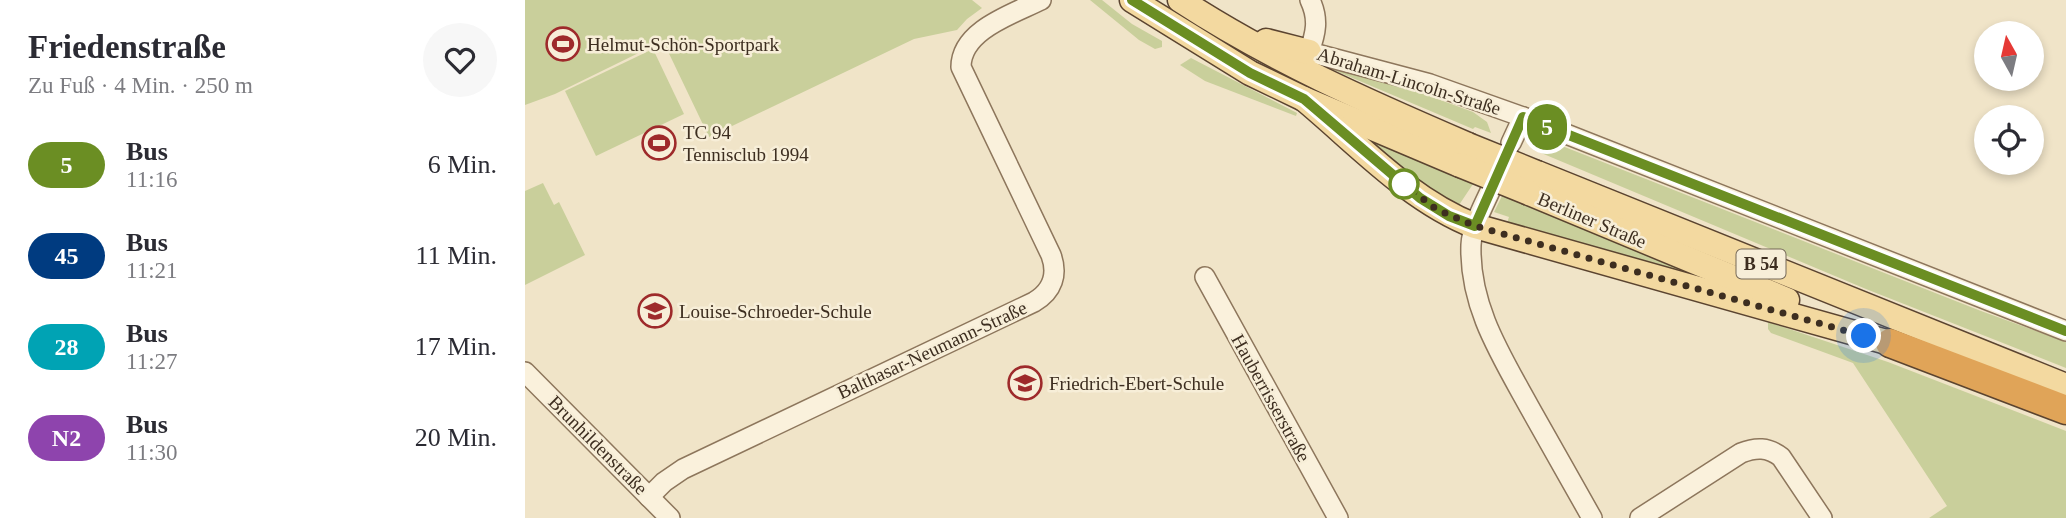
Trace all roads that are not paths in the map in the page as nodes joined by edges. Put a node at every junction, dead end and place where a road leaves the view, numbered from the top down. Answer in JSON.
{"nodes":[{"id":1,"x":1041,"y":0,"type":"edge"},
{"id":2,"x":1132,"y":0,"type":"edge"},
{"id":3,"x":1180,"y":0,"type":"edge"},
{"id":4,"x":1310,"y":0,"type":"edge"},
{"id":5,"x":1224,"y":29,"type":"junction"},
{"id":6,"x":1309,"y":52,"type":"junction"},
{"id":7,"x":1304,"y":99,"type":"junction"},
{"id":8,"x":1523,"y":117,"type":"junction"},
{"id":9,"x":1511,"y":143,"type":"dead end"},
{"id":10,"x":1464,"y":155,"type":"junction"},
{"id":11,"x":1533,"y":183,"type":"junction"},
{"id":12,"x":1491,"y":189,"type":"dead end"},
{"id":13,"x":1475,"y":226,"type":"junction"},
{"id":14,"x":1205,"y":277,"type":"dead end"},
{"id":15,"x":2066,"y":331,"type":"edge"},
{"id":16,"x":1890,"y":343,"type":"junction"},
{"id":17,"x":525,"y":372,"type":"edge"},
{"id":18,"x":2066,"y":386,"type":"edge"},
{"id":19,"x":2066,"y":410,"type":"edge"},
{"id":20,"x":649,"y":497,"type":"junction"},
{"id":21,"x":670,"y":518,"type":"edge"},
{"id":22,"x":1338,"y":518,"type":"edge"},
{"id":23,"x":1592,"y":518,"type":"edge"},
{"id":24,"x":1640,"y":518,"type":"edge"},
{"id":25,"x":1822,"y":518,"type":"edge"}],
"edges":[{"from":1,"to":20,"type":"street","name":"Balthasar-Neumann-Straße"},
{"from":2,"to":7,"type":"main road","name":"Berliner Straße","number":"B 54"},
{"from":3,"to":5,"type":"main road","name":"Berliner Straße","number":"B 54"},
{"from":4,"to":6,"type":"street","name":"Abraham-Lincoln-Straße"},
{"from":5,"to":6,"type":"main road"},
{"from":5,"to":10,"type":"main road","name":"Berliner Straße","number":"B 54"},
{"from":6,"to":8,"type":"street","name":"Abraham-Lincoln-Straße"},
{"from":7,"to":10,"type":"main road","name":"Berliner Straße","number":"B 54"},
{"from":7,"to":13,"type":"main road"},
{"from":8,"to":9,"type":"street"},
{"from":8,"to":15,"type":"street","name":"Abraham-Lincoln-Straße"},
{"from":10,"to":11,"type":"main road","name":"Berliner Straße","number":"B 54","bridge":true},
{"from":11,"to":16,"type":"main road","name":"Berliner Straße","number":"B 54"},
{"from":11,"to":18,"type":"main road","name":"Berliner Straße","number":"B 54"},
{"from":12,"to":13,"type":"street"},
{"from":13,"to":16,"type":"main road"},
{"from":13,"to":23,"type":"street"},
{"from":14,"to":22,"type":"street","name":"Hauberrisserstraße"},
{"from":16,"to":19,"type":"highway","name":"Berliner Straße","number":"B 54"},
{"from":17,"to":20,"type":"street","name":"Brunhildenstraße"},
{"from":20,"to":21,"type":"street","name":"Brunhildenstraße"},
{"from":24,"to":25,"type":"street"}]}
